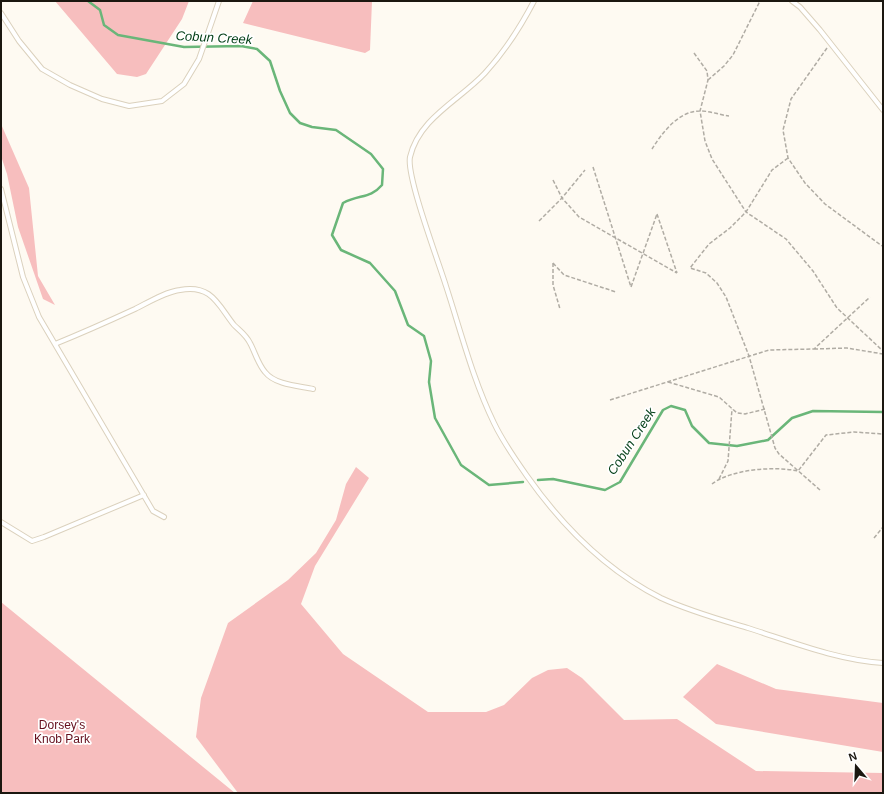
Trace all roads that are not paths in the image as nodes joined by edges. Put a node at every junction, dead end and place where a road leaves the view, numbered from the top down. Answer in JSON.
{"nodes":[{"id":1,"x":219,"y":1,"type":"edge"},
{"id":2,"x":534,"y":1,"type":"edge"},
{"id":3,"x":792,"y":1,"type":"edge"},
{"id":4,"x":1,"y":13,"type":"edge"},
{"id":5,"x":883,"y":110,"type":"edge"},
{"id":6,"x":1,"y":189,"type":"edge"},
{"id":7,"x":55,"y":344,"type":"junction"},
{"id":8,"x":313,"y":389,"type":"dead end"},
{"id":9,"x":144,"y":495,"type":"junction"},
{"id":10,"x":164,"y":517,"type":"dead end"},
{"id":11,"x":1,"y":522,"type":"edge"},
{"id":12,"x":883,"y":663,"type":"edge"}],
"edges":[{"from":1,"to":4,"type":"lane"},
{"from":2,"to":12,"type":"lane"},
{"from":3,"to":5,"type":"lane"},
{"from":6,"to":7,"type":"lane"},
{"from":7,"to":8,"type":"lane"},
{"from":7,"to":9,"type":"lane"},
{"from":9,"to":10,"type":"lane"},
{"from":9,"to":11,"type":"lane"}]}
